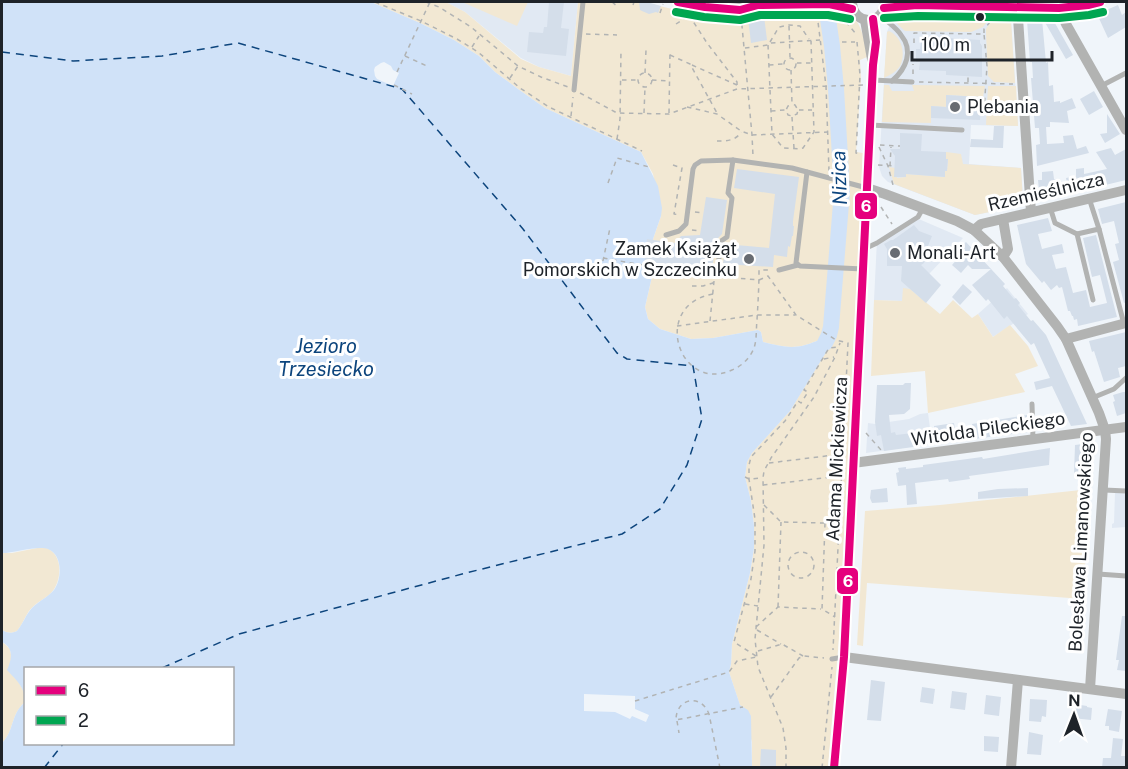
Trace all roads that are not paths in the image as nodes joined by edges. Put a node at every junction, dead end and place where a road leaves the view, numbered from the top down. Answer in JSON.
{"nodes":[{"id":1,"x":583,"y":2,"type":"edge"},
{"id":2,"x":678,"y":2,"type":"edge"},
{"id":3,"x":802,"y":2,"type":"edge"},
{"id":4,"x":905,"y":2,"type":"edge"},
{"id":5,"x":1100,"y":2,"type":"edge"},
{"id":6,"x":833,"y":3,"type":"edge"},
{"id":7,"x":852,"y":5,"type":"edge"},
{"id":8,"x":916,"y":5,"type":"junction"},
{"id":9,"x":1015,"y":5,"type":"edge"},
{"id":10,"x":1058,"y":5,"type":"edge"},
{"id":11,"x":877,"y":13,"type":"edge"},
{"id":12,"x":1126,"y":73,"type":"edge"},
{"id":13,"x":873,"y":80,"type":"junction"},
{"id":14,"x":892,"y":81,"type":"junction"},
{"id":15,"x":912,"y":82,"type":"road end"},
{"id":16,"x":1101,"y":86,"type":"junction"},
{"id":17,"x":574,"y":90,"type":"road end"},
{"id":18,"x":870,"y":125,"type":"junction"},
{"id":19,"x":962,"y":130,"type":"dead end"},
{"id":20,"x":1126,"y":130,"type":"edge"},
{"id":21,"x":733,"y":160,"type":"junction"},
{"id":22,"x":807,"y":172,"type":"junction"},
{"id":23,"x":867,"y":188,"type":"junction"},
{"id":24,"x":1126,"y":190,"type":"edge"},
{"id":25,"x":1089,"y":198,"type":"junction"},
{"id":26,"x":1050,"y":207,"type":"junction"},
{"id":27,"x":923,"y":208,"type":"junction"},
{"id":28,"x":1031,"y":212,"type":"junction"},
{"id":29,"x":1003,"y":219,"type":"junction"},
{"id":30,"x":1099,"y":229,"type":"junction"},
{"id":31,"x":974,"y":230,"type":"junction"},
{"id":32,"x":1077,"y":234,"type":"junction"},
{"id":33,"x":666,"y":235,"type":"dead end"},
{"id":34,"x":864,"y":249,"type":"junction"},
{"id":35,"x":1003,"y":258,"type":"junction"},
{"id":36,"x":798,"y":265,"type":"junction"},
{"id":37,"x":718,"y":266,"type":"road end"},
{"id":38,"x":779,"y":270,"type":"road end"},
{"id":39,"x":863,"y":270,"type":"junction"},
{"id":40,"x":1093,"y":300,"type":"dead end"},
{"id":41,"x":1125,"y":324,"type":"edge"},
{"id":42,"x":1066,"y":339,"type":"junction"},
{"id":43,"x":1126,"y":378,"type":"edge"},
{"id":44,"x":1092,"y":398,"type":"junction"},
{"id":45,"x":1032,"y":404,"type":"dead end"},
{"id":46,"x":1126,"y":427,"type":"edge"},
{"id":47,"x":1105,"y":430,"type":"junction"},
{"id":48,"x":1033,"y":440,"type":"junction"},
{"id":49,"x":853,"y":463,"type":"junction"},
{"id":50,"x":1104,"y":490,"type":"junction"},
{"id":51,"x":1126,"y":491,"type":"edge"},
{"id":52,"x":1098,"y":574,"type":"junction"},
{"id":53,"x":1126,"y":576,"type":"edge"},
{"id":54,"x":838,"y":658,"type":"junction"},
{"id":55,"x":1018,"y":680,"type":"junction"},
{"id":56,"x":1090,"y":688,"type":"junction"},
{"id":57,"x":1126,"y":694,"type":"edge"},
{"id":58,"x":834,"y":768,"type":"edge"},
{"id":59,"x":1011,"y":768,"type":"edge"}],
"edges":[{"from":1,"to":17,"type":"lane"},
{"from":2,"to":3,"type":"street"},
{"from":3,"to":6,"type":"street"},
{"from":4,"to":8,"type":"street"},
{"from":5,"to":10,"type":"street"},
{"from":6,"to":7,"type":"street"},
{"from":7,"to":11,"type":"street"},
{"from":8,"to":9,"type":"street"},
{"from":8,"to":11,"type":"street"},
{"from":9,"to":10,"type":"street"},
{"from":9,"to":28,"type":"street"},
{"from":10,"to":16,"type":"street"},
{"from":11,"to":13,"type":"street","name":"Adama Mickiewicza"},
{"from":11,"to":14,"type":"lane"},
{"from":12,"to":16,"type":"lane"},
{"from":13,"to":14,"type":"lane"},
{"from":13,"to":18,"type":"street","name":"Adama Mickiewicza"},
{"from":14,"to":15,"type":"lane"},
{"from":16,"to":20,"type":"street"},
{"from":18,"to":19,"type":"lane"},
{"from":18,"to":23,"type":"street","name":"Adama Mickiewicza"},
{"from":21,"to":22,"type":"lane"},
{"from":21,"to":33,"type":"lane"},
{"from":21,"to":37,"type":"lane"},
{"from":22,"to":23,"type":"lane"},
{"from":22,"to":36,"type":"lane"},
{"from":23,"to":27,"type":"street","name":"Bolesława Limanowskiego"},
{"from":23,"to":34,"type":"street","name":"Adama Mickiewicza"},
{"from":24,"to":25,"type":"street","name":"Rzemieślnicza"},
{"from":25,"to":26,"type":"street","name":"Rzemieślnicza"},
{"from":25,"to":30,"type":"lane"},
{"from":26,"to":28,"type":"street","name":"Rzemieślnicza"},
{"from":26,"to":32,"type":"lane"},
{"from":27,"to":31,"type":"street","name":"Bolesława Limanowskiego"},
{"from":27,"to":34,"type":"lane"},
{"from":28,"to":29,"type":"street","name":"Rzemieślnicza"},
{"from":29,"to":31,"type":"street","name":"Rzemieślnicza"},
{"from":29,"to":35,"type":"street"},
{"from":30,"to":32,"type":"lane"},
{"from":30,"to":41,"type":"lane"},
{"from":31,"to":35,"type":"street","name":"Bolesława Limanowskiego"},
{"from":32,"to":40,"type":"lane"},
{"from":34,"to":39,"type":"street","name":"Adama Mickiewicza"},
{"from":35,"to":42,"type":"street","name":"Bolesława Limanowskiego"},
{"from":36,"to":38,"type":"lane"},
{"from":36,"to":39,"type":"lane"},
{"from":39,"to":49,"type":"street","name":"Adama Mickiewicza"},
{"from":41,"to":42,"type":"street"},
{"from":42,"to":44,"type":"street","name":"Bolesława Limanowskiego"},
{"from":43,"to":44,"type":"lane"},
{"from":44,"to":47,"type":"street","name":"Bolesława Limanowskiego"},
{"from":45,"to":48,"type":"lane"},
{"from":46,"to":47,"type":"street","name":"Witolda Pileckiego"},
{"from":47,"to":48,"type":"street","name":"Witolda Pileckiego"},
{"from":47,"to":50,"type":"street","name":"Bolesława Limanowskiego"},
{"from":48,"to":49,"type":"street","name":"Witolda Pileckiego"},
{"from":49,"to":54,"type":"street","name":"Adama Mickiewicza"},
{"from":50,"to":51,"type":"lane"},
{"from":50,"to":52,"type":"street","name":"Bolesława Limanowskiego"},
{"from":52,"to":53,"type":"lane"},
{"from":52,"to":56,"type":"street","name":"Bolesława Limanowskiego"},
{"from":54,"to":55,"type":"street"},
{"from":54,"to":58,"type":"street","name":"Adama Mickiewicza"},
{"from":55,"to":56,"type":"street"},
{"from":55,"to":59,"type":"street"},
{"from":56,"to":57,"type":"street"}]}
